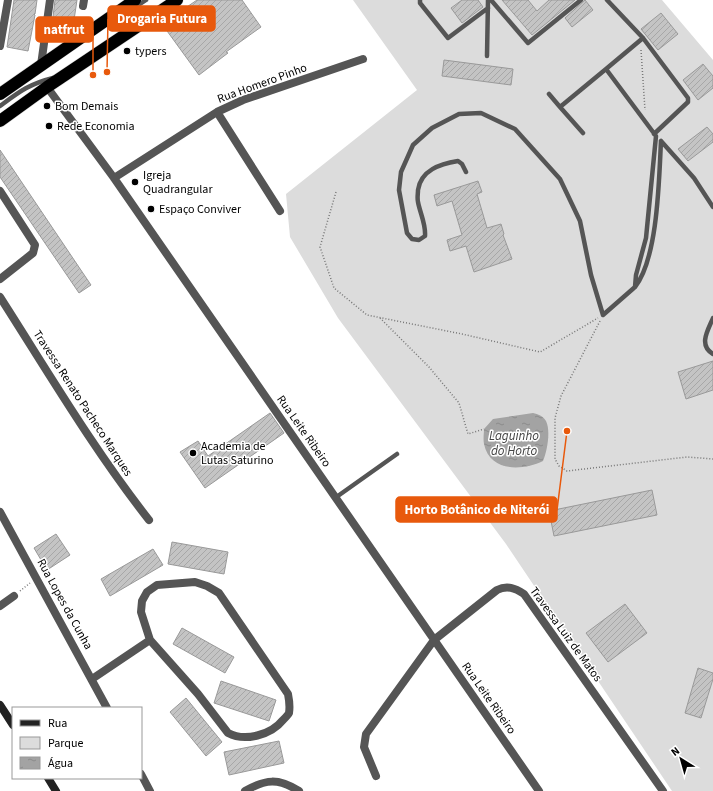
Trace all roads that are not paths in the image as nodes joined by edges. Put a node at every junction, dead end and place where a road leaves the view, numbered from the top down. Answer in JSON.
{"nodes":[{"id":1,"x":8,"y":0,"type":"edge"},
{"id":2,"x":50,"y":0,"type":"edge"},
{"id":3,"x":146,"y":0,"type":"edge"},
{"id":4,"x":177,"y":0,"type":"edge"},
{"id":5,"x":420,"y":0,"type":"edge"},
{"id":6,"x":489,"y":0,"type":"edge"},
{"id":7,"x":581,"y":0,"type":"edge"},
{"id":8,"x":607,"y":0,"type":"edge"},
{"id":9,"x":134,"y":4,"type":"edge"},
{"id":10,"x":488,"y":8,"type":"junction"},
{"id":11,"x":106,"y":27,"type":"dead end"},
{"id":12,"x":642,"y":39,"type":"junction"},
{"id":13,"x":0,"y":46,"type":"edge"},
{"id":14,"x":487,"y":56,"type":"dead end"},
{"id":15,"x":363,"y":59,"type":"dead end"},
{"id":16,"x":42,"y":65,"type":"junction"},
{"id":17,"x":606,"y":69,"type":"junction"},
{"id":18,"x":66,"y":75,"type":"junction"},
{"id":19,"x":22,"y":78,"type":"junction"},
{"id":20,"x":47,"y":87,"type":"junction"},
{"id":21,"x":0,"y":94,"type":"edge"},
{"id":22,"x":549,"y":94,"type":"dead end"},
{"id":23,"x":0,"y":106,"type":"edge"},
{"id":24,"x":560,"y":108,"type":"junction"},
{"id":25,"x":217,"y":112,"type":"junction"},
{"id":26,"x":0,"y":121,"type":"edge"},
{"id":27,"x":583,"y":133,"type":"dead end"},
{"id":28,"x":655,"y":135,"type":"junction"},
{"id":29,"x":661,"y":141,"type":"junction"},
{"id":30,"x":466,"y":172,"type":"dead end"},
{"id":31,"x":114,"y":178,"type":"junction"},
{"id":32,"x":0,"y":191,"type":"edge"},
{"id":33,"x":713,"y":207,"type":"edge"},
{"id":34,"x":280,"y":211,"type":"dead end"},
{"id":35,"x":0,"y":280,"type":"edge"},
{"id":36,"x":635,"y":287,"type":"junction"},
{"id":37,"x":0,"y":297,"type":"edge"},
{"id":38,"x":713,"y":318,"type":"edge"},
{"id":39,"x":713,"y":354,"type":"edge"},
{"id":40,"x":397,"y":454,"type":"dead end"},
{"id":41,"x":335,"y":498,"type":"junction"},
{"id":42,"x":0,"y":512,"type":"edge"},
{"id":43,"x":149,"y":520,"type":"dead end"},
{"id":44,"x":14,"y":596,"type":"road end"},
{"id":45,"x":0,"y":606,"type":"edge"},
{"id":46,"x":150,"y":640,"type":"junction"},
{"id":47,"x":434,"y":640,"type":"junction"},
{"id":48,"x":92,"y":678,"type":"junction"},
{"id":49,"x":0,"y":705,"type":"edge"},
{"id":50,"x":106,"y":707,"type":"edge"},
{"id":51,"x":12,"y":723,"type":"edge"},
{"id":52,"x":142,"y":776,"type":"edge"},
{"id":53,"x":376,"y":776,"type":"dead end"},
{"id":54,"x":49,"y":779,"type":"edge"},
{"id":55,"x":56,"y":791,"type":"edge"},
{"id":56,"x":150,"y":791,"type":"edge"},
{"id":57,"x":245,"y":791,"type":"edge"},
{"id":58,"x":299,"y":791,"type":"edge"},
{"id":59,"x":539,"y":791,"type":"edge"},
{"id":60,"x":663,"y":791,"type":"edge"}],
"edges":[{"from":1,"to":13,"type":"street"},
{"from":2,"to":16,"type":"street"},
{"from":3,"to":9,"type":"lane"},
{"from":4,"to":18,"type":"highway"},
{"from":5,"to":10,"type":"lane"},
{"from":6,"to":7,"type":"lane"},
{"from":6,"to":10,"type":"lane"},
{"from":8,"to":12,"type":"lane"},
{"from":9,"to":16,"type":"highway"},
{"from":10,"to":14,"type":"lane"},
{"from":11,"to":19,"type":"lane"},
{"from":12,"to":17,"type":"lane"},
{"from":12,"to":28,"type":"lane"},
{"from":15,"to":25,"type":"street","name":"Rua Homero Pinho"},
{"from":16,"to":19,"type":"highway"},
{"from":17,"to":24,"type":"lane"},
{"from":17,"to":28,"type":"lane"},
{"from":18,"to":20,"type":"highway"},
{"from":18,"to":23,"type":"lane"},
{"from":19,"to":21,"type":"highway"},
{"from":20,"to":26,"type":"highway"},
{"from":20,"to":31,"type":"street","name":"Rua Leite Ribeiro"},
{"from":22,"to":24,"type":"lane"},
{"from":24,"to":27,"type":"lane"},
{"from":25,"to":31,"type":"street","name":"Rua Homero Pinho"},
{"from":25,"to":34,"type":"street"},
{"from":28,"to":29,"type":"lane"},
{"from":28,"to":36,"type":"lane"},
{"from":29,"to":33,"type":"lane"},
{"from":29,"to":36,"type":"lane"},
{"from":30,"to":36,"type":"lane"},
{"from":31,"to":41,"type":"street","name":"Rua Leite Ribeiro"},
{"from":32,"to":35,"type":"street"},
{"from":37,"to":43,"type":"street","name":"Travessa Renato Pacheco Marques"},
{"from":38,"to":39,"type":"lane"},
{"from":40,"to":41,"type":"lane"},
{"from":41,"to":47,"type":"street","name":"Rua Leite Ribeiro"},
{"from":42,"to":48,"type":"street","name":"Rua Lopes da Cunha"},
{"from":44,"to":45,"type":"street"},
{"from":46,"to":46,"type":"street"},
{"from":46,"to":48,"type":"street"},
{"from":47,"to":53,"type":"street","name":"Travessa Luiz de Matos"},
{"from":47,"to":59,"type":"street","name":"Rua Leite Ribeiro"},
{"from":47,"to":60,"type":"street","name":"Travessa Luiz de Matos"},
{"from":48,"to":50,"type":"street","name":"Rua Lopes da Cunha"},
{"from":49,"to":51,"type":"street"},
{"from":52,"to":56,"type":"street"},
{"from":54,"to":55,"type":"street"},
{"from":57,"to":58,"type":"street"}]}
